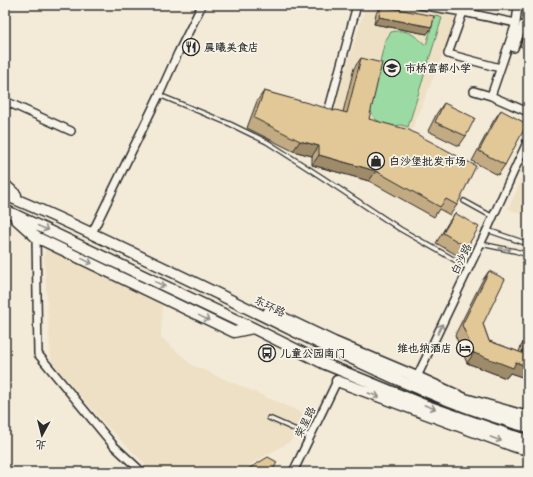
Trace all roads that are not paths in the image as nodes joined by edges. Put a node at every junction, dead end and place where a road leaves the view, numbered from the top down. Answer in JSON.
{"nodes":[{"id":1,"x":202,"y":5,"type":"edge"},
{"id":2,"x":357,"y":5,"type":"edge"},
{"id":3,"x":420,"y":5,"type":"edge"},
{"id":4,"x":518,"y":5,"type":"edge"},
{"id":5,"x":464,"y":9,"type":"edge"},
{"id":6,"x":516,"y":23,"type":"junction"},
{"id":7,"x":528,"y":27,"type":"edge"},
{"id":8,"x":514,"y":48,"type":"dead end"},
{"id":9,"x":500,"y":68,"type":"junction"},
{"id":10,"x":474,"y":91,"type":"dead end"},
{"id":11,"x":159,"y":95,"type":"junction"},
{"id":12,"x":491,"y":96,"type":"junction"},
{"id":13,"x":5,"y":101,"type":"edge"},
{"id":14,"x":528,"y":112,"type":"edge"},
{"id":15,"x":327,"y":116,"type":"edge"},
{"id":16,"x":71,"y":131,"type":"dead end"},
{"id":17,"x":528,"y":140,"type":"edge"},
{"id":18,"x":5,"y":185,"type":"edge"},
{"id":19,"x":5,"y":189,"type":"edge"},
{"id":20,"x":5,"y":195,"type":"edge"},
{"id":21,"x":16,"y":195,"type":"junction"},
{"id":22,"x":464,"y":201,"type":"edge"},
{"id":23,"x":42,"y":210,"type":"junction"},
{"id":24,"x":6,"y":211,"type":"edge"},
{"id":25,"x":494,"y":217,"type":"junction"},
{"id":26,"x":93,"y":230,"type":"junction"},
{"id":27,"x":487,"y":230,"type":"junction"},
{"id":28,"x":36,"y":237,"type":"junction"},
{"id":29,"x":481,"y":244,"type":"junction"},
{"id":30,"x":528,"y":244,"type":"edge"},
{"id":31,"x":528,"y":255,"type":"edge"},
{"id":32,"x":469,"y":268,"type":"junction"},
{"id":33,"x":253,"y":328,"type":"junction"},
{"id":34,"x":310,"y":339,"type":"junction"},
{"id":35,"x":334,"y":342,"type":"junction"},
{"id":36,"x":302,"y":352,"type":"junction"},
{"id":37,"x":350,"y":358,"type":"junction"},
{"id":38,"x":343,"y":371,"type":"junction"},
{"id":39,"x":337,"y":381,"type":"junction"},
{"id":40,"x":368,"y":381,"type":"junction"},
{"id":41,"x":415,"y":381,"type":"junction"},
{"id":42,"x":528,"y":417,"type":"edge"},
{"id":43,"x":269,"y":418,"type":"dead end"},
{"id":44,"x":528,"y":426,"type":"edge"},
{"id":45,"x":310,"y":436,"type":"junction"},
{"id":46,"x":528,"y":440,"type":"edge"},
{"id":47,"x":528,"y":450,"type":"edge"},
{"id":48,"x":142,"y":472,"type":"edge"},
{"id":49,"x":293,"y":472,"type":"edge"}],
"edges":[{"from":1,"to":11,"type":"street"},
{"from":2,"to":15,"type":"street"},
{"from":3,"to":5,"type":"street"},
{"from":4,"to":6,"type":"street"},
{"from":5,"to":6,"type":"street"},
{"from":5,"to":9,"type":"street"},
{"from":6,"to":9,"type":"street"},
{"from":7,"to":8,"type":"street"},
{"from":9,"to":12,"type":"street"},
{"from":10,"to":12,"type":"street"},
{"from":11,"to":26,"type":"street"},
{"from":11,"to":32,"type":"lane"},
{"from":12,"to":14,"type":"street"},
{"from":13,"to":16,"type":"street"},
{"from":17,"to":25,"type":"street","name":"白沙路"},
{"from":18,"to":21,"type":"main road"},
{"from":19,"to":21,"type":"main road"},
{"from":20,"to":23,"type":"main road"},
{"from":21,"to":23,"type":"main road"},
{"from":22,"to":25,"type":"lane"},
{"from":23,"to":26,"type":"main road"},
{"from":24,"to":28,"type":"main road"},
{"from":24,"to":33,"type":"main road","one_way":true},
{"from":25,"to":27,"type":"street","name":"白沙路"},
{"from":26,"to":34,"type":"main road","name":"东环路"},
{"from":26,"to":35,"type":"main road"},
{"from":27,"to":29,"type":"street","name":"白沙路"},
{"from":27,"to":30,"type":"lane"},
{"from":28,"to":33,"type":"main road","one_way":true},
{"from":28,"to":48,"type":"street"},
{"from":29,"to":31,"type":"lane","one_way":true},
{"from":29,"to":32,"type":"street","name":"白沙路"},
{"from":41,"to":32,"type":"street","name":"白沙路","one_way":true},
{"from":33,"to":36,"type":"main road"},
{"from":34,"to":36,"type":"main road"},
{"from":34,"to":37,"type":"main road","name":"东环路"},
{"from":35,"to":37,"type":"main road"},
{"from":35,"to":41,"type":"main road"},
{"from":36,"to":38,"type":"main road"},
{"from":37,"to":38,"type":"main road"},
{"from":37,"to":41,"type":"main road","name":"东环路"},
{"from":38,"to":39,"type":"main road"},
{"from":38,"to":40,"type":"main road"},
{"from":39,"to":40,"type":"main road"},
{"from":39,"to":45,"type":"street","name":"荣星路"},
{"from":39,"to":47,"type":"main road","one_way":true},
{"from":40,"to":46,"type":"main road","one_way":true},
{"from":41,"to":42,"type":"main road"},
{"from":41,"to":44,"type":"main road","name":"东环路"},
{"from":43,"to":45,"type":"lane"},
{"from":45,"to":49,"type":"street","name":"荣星路"}]}
